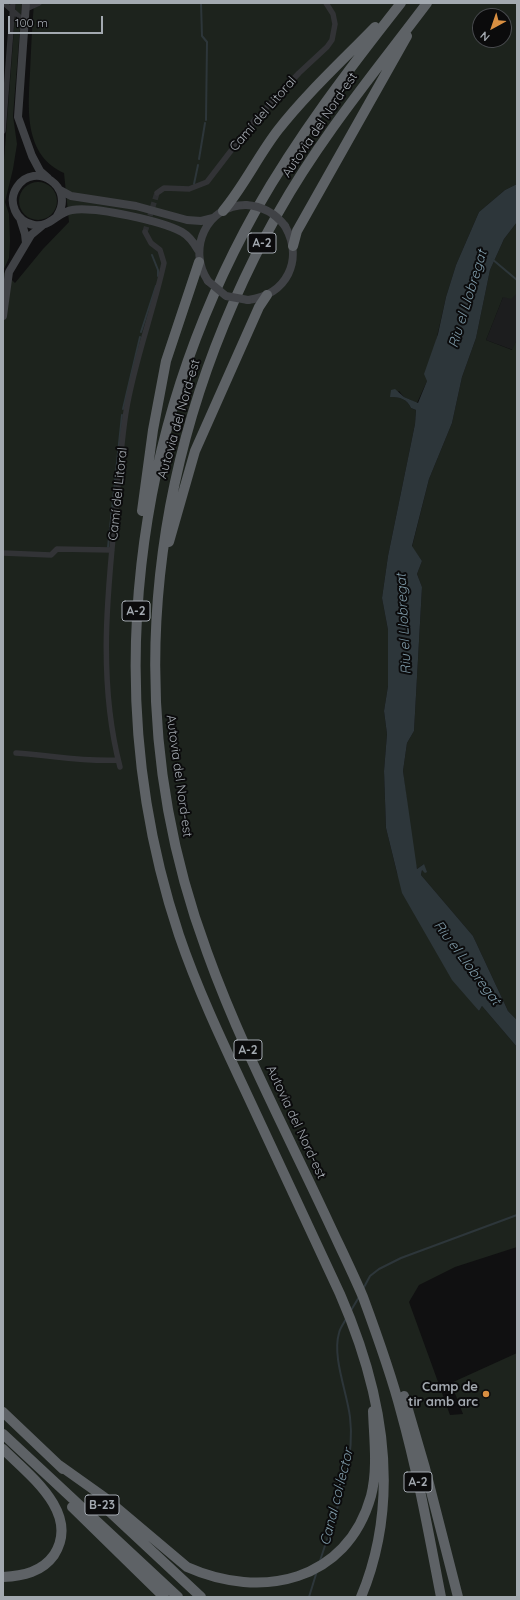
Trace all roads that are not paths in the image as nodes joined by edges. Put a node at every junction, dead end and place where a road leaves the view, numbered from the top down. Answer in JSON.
{"nodes":[{"id":1,"x":4,"y":3,"type":"edge"},
{"id":2,"x":13,"y":3,"type":"edge"},
{"id":3,"x":39,"y":3,"type":"edge"},
{"id":4,"x":326,"y":3,"type":"edge"},
{"id":5,"x":400,"y":3,"type":"edge"},
{"id":6,"x":426,"y":5,"type":"edge"},
{"id":7,"x":26,"y":6,"type":"edge"},
{"id":8,"x":13,"y":11,"type":"junction"},
{"id":9,"x":25,"y":22,"type":"junction"},
{"id":10,"x":5,"y":95,"type":"edge"},
{"id":11,"x":3,"y":132,"type":"edge"},
{"id":12,"x":32,"y":156,"type":"junction"},
{"id":13,"x":48,"y":178,"type":"junction"},
{"id":14,"x":24,"y":180,"type":"junction"},
{"id":15,"x":60,"y":190,"type":"junction"},
{"id":16,"x":157,"y":193,"type":"dead end"},
{"id":17,"x":223,"y":211,"type":"junction"},
{"id":18,"x":57,"y":216,"type":"junction"},
{"id":19,"x":20,"y":218,"type":"junction"},
{"id":20,"x":213,"y":218,"type":"junction"},
{"id":21,"x":44,"y":225,"type":"junction"},
{"id":22,"x":144,"y":232,"type":"dead end"},
{"id":23,"x":26,"y":243,"type":"junction"},
{"id":24,"x":293,"y":246,"type":"junction"},
{"id":25,"x":198,"y":250,"type":"junction"},
{"id":26,"x":199,"y":262,"type":"junction"},
{"id":27,"x":267,"y":295,"type":"junction"},
{"id":28,"x":3,"y":316,"type":"edge"},
{"id":29,"x":112,"y":550,"type":"junction"},
{"id":30,"x":3,"y":554,"type":"edge"},
{"id":31,"x":138,"y":579,"type":"junction"},
{"id":32,"x":158,"y":583,"type":"junction"},
{"id":33,"x":16,"y":753,"type":"dead end"},
{"id":34,"x":118,"y":760,"type":"junction"},
{"id":35,"x":120,"y":767,"type":"dead end"},
{"id":36,"x":379,"y":1333,"type":"junction"},
{"id":37,"x":371,"y":1376,"type":"junction"},
{"id":38,"x":3,"y":1412,"type":"edge"},
{"id":39,"x":3,"y":1434,"type":"edge"},
{"id":40,"x":3,"y":1443,"type":"edge"},
{"id":41,"x":3,"y":1449,"type":"edge"},
{"id":42,"x":59,"y":1465,"type":"junction"},
{"id":43,"x":3,"y":1576,"type":"edge"},
{"id":44,"x":164,"y":1597,"type":"edge"},
{"id":45,"x":178,"y":1597,"type":"edge"},
{"id":46,"x":201,"y":1597,"type":"edge"},
{"id":47,"x":361,"y":1597,"type":"edge"},
{"id":48,"x":441,"y":1597,"type":"edge"},
{"id":49,"x":458,"y":1597,"type":"edge"}],
"edges":[{"from":1,"to":8,"type":"street"},
{"from":2,"to":8,"type":"street"},
{"from":3,"to":7,"type":"street"},
{"from":4,"to":16,"type":"street","name":"Camí del Litoral"},
{"from":5,"to":17,"type":"highway"},
{"from":5,"to":31,"type":"highway","name":"Autovia del Nord-est","number":"A-2"},
{"from":6,"to":24,"type":"highway"},
{"from":6,"to":32,"type":"highway","name":"Autovia del Nord-est","number":"A-2"},
{"from":7,"to":9,"type":"main road"},
{"from":8,"to":9,"type":"street"},
{"from":8,"to":10,"type":"street"},
{"from":9,"to":12,"type":"main road"},
{"from":10,"to":11,"type":"street"},
{"from":12,"to":13,"type":"main road"},
{"from":12,"to":14,"type":"main road"},
{"from":13,"to":14,"type":"main road"},
{"from":13,"to":15,"type":"main road"},
{"from":14,"to":19,"type":"main road"},
{"from":15,"to":18,"type":"main road"},
{"from":15,"to":20,"type":"main road"},
{"from":17,"to":20,"type":"main road"},
{"from":17,"to":24,"type":"main road","bridge":true},
{"from":18,"to":21,"type":"main road"},
{"from":18,"to":25,"type":"main road"},
{"from":19,"to":21,"type":"main road"},
{"from":19,"to":23,"type":"main road"},
{"from":20,"to":25,"type":"main road"},
{"from":21,"to":23,"type":"main road"},
{"from":22,"to":29,"type":"street","name":"Camí del Litoral"},
{"from":23,"to":28,"type":"main road"},
{"from":24,"to":27,"type":"main road"},
{"from":25,"to":26,"type":"main road"},
{"from":26,"to":27,"type":"main road","bridge":true},
{"from":26,"to":31,"type":"highway"},
{"from":27,"to":32,"type":"highway"},
{"from":29,"to":30,"type":"street"},
{"from":29,"to":34,"type":"street","name":"Camí del Litoral"},
{"from":31,"to":37,"type":"highway","name":"Autovia del Nord-est","number":"A-2"},
{"from":32,"to":36,"type":"highway","name":"Autovia del Nord-est","number":"A-2"},
{"from":33,"to":34,"type":"street"},
{"from":34,"to":35,"type":"street","name":"Camí del Litoral"},
{"from":36,"to":48,"type":"highway","name":"Autovia del Nord-est","number":"A-2"},
{"from":36,"to":49,"type":"highway"},
{"from":37,"to":42,"type":"highway"},
{"from":37,"to":47,"type":"highway","name":"Autovia del Nord-est","number":"A-2"},
{"from":38,"to":42,"type":"highway","number":"B-23"},
{"from":39,"to":45,"type":"highway","number":"B-23"},
{"from":40,"to":44,"type":"highway"},
{"from":41,"to":43,"type":"highway"},
{"from":42,"to":46,"type":"highway","number":"B-23"}]}
